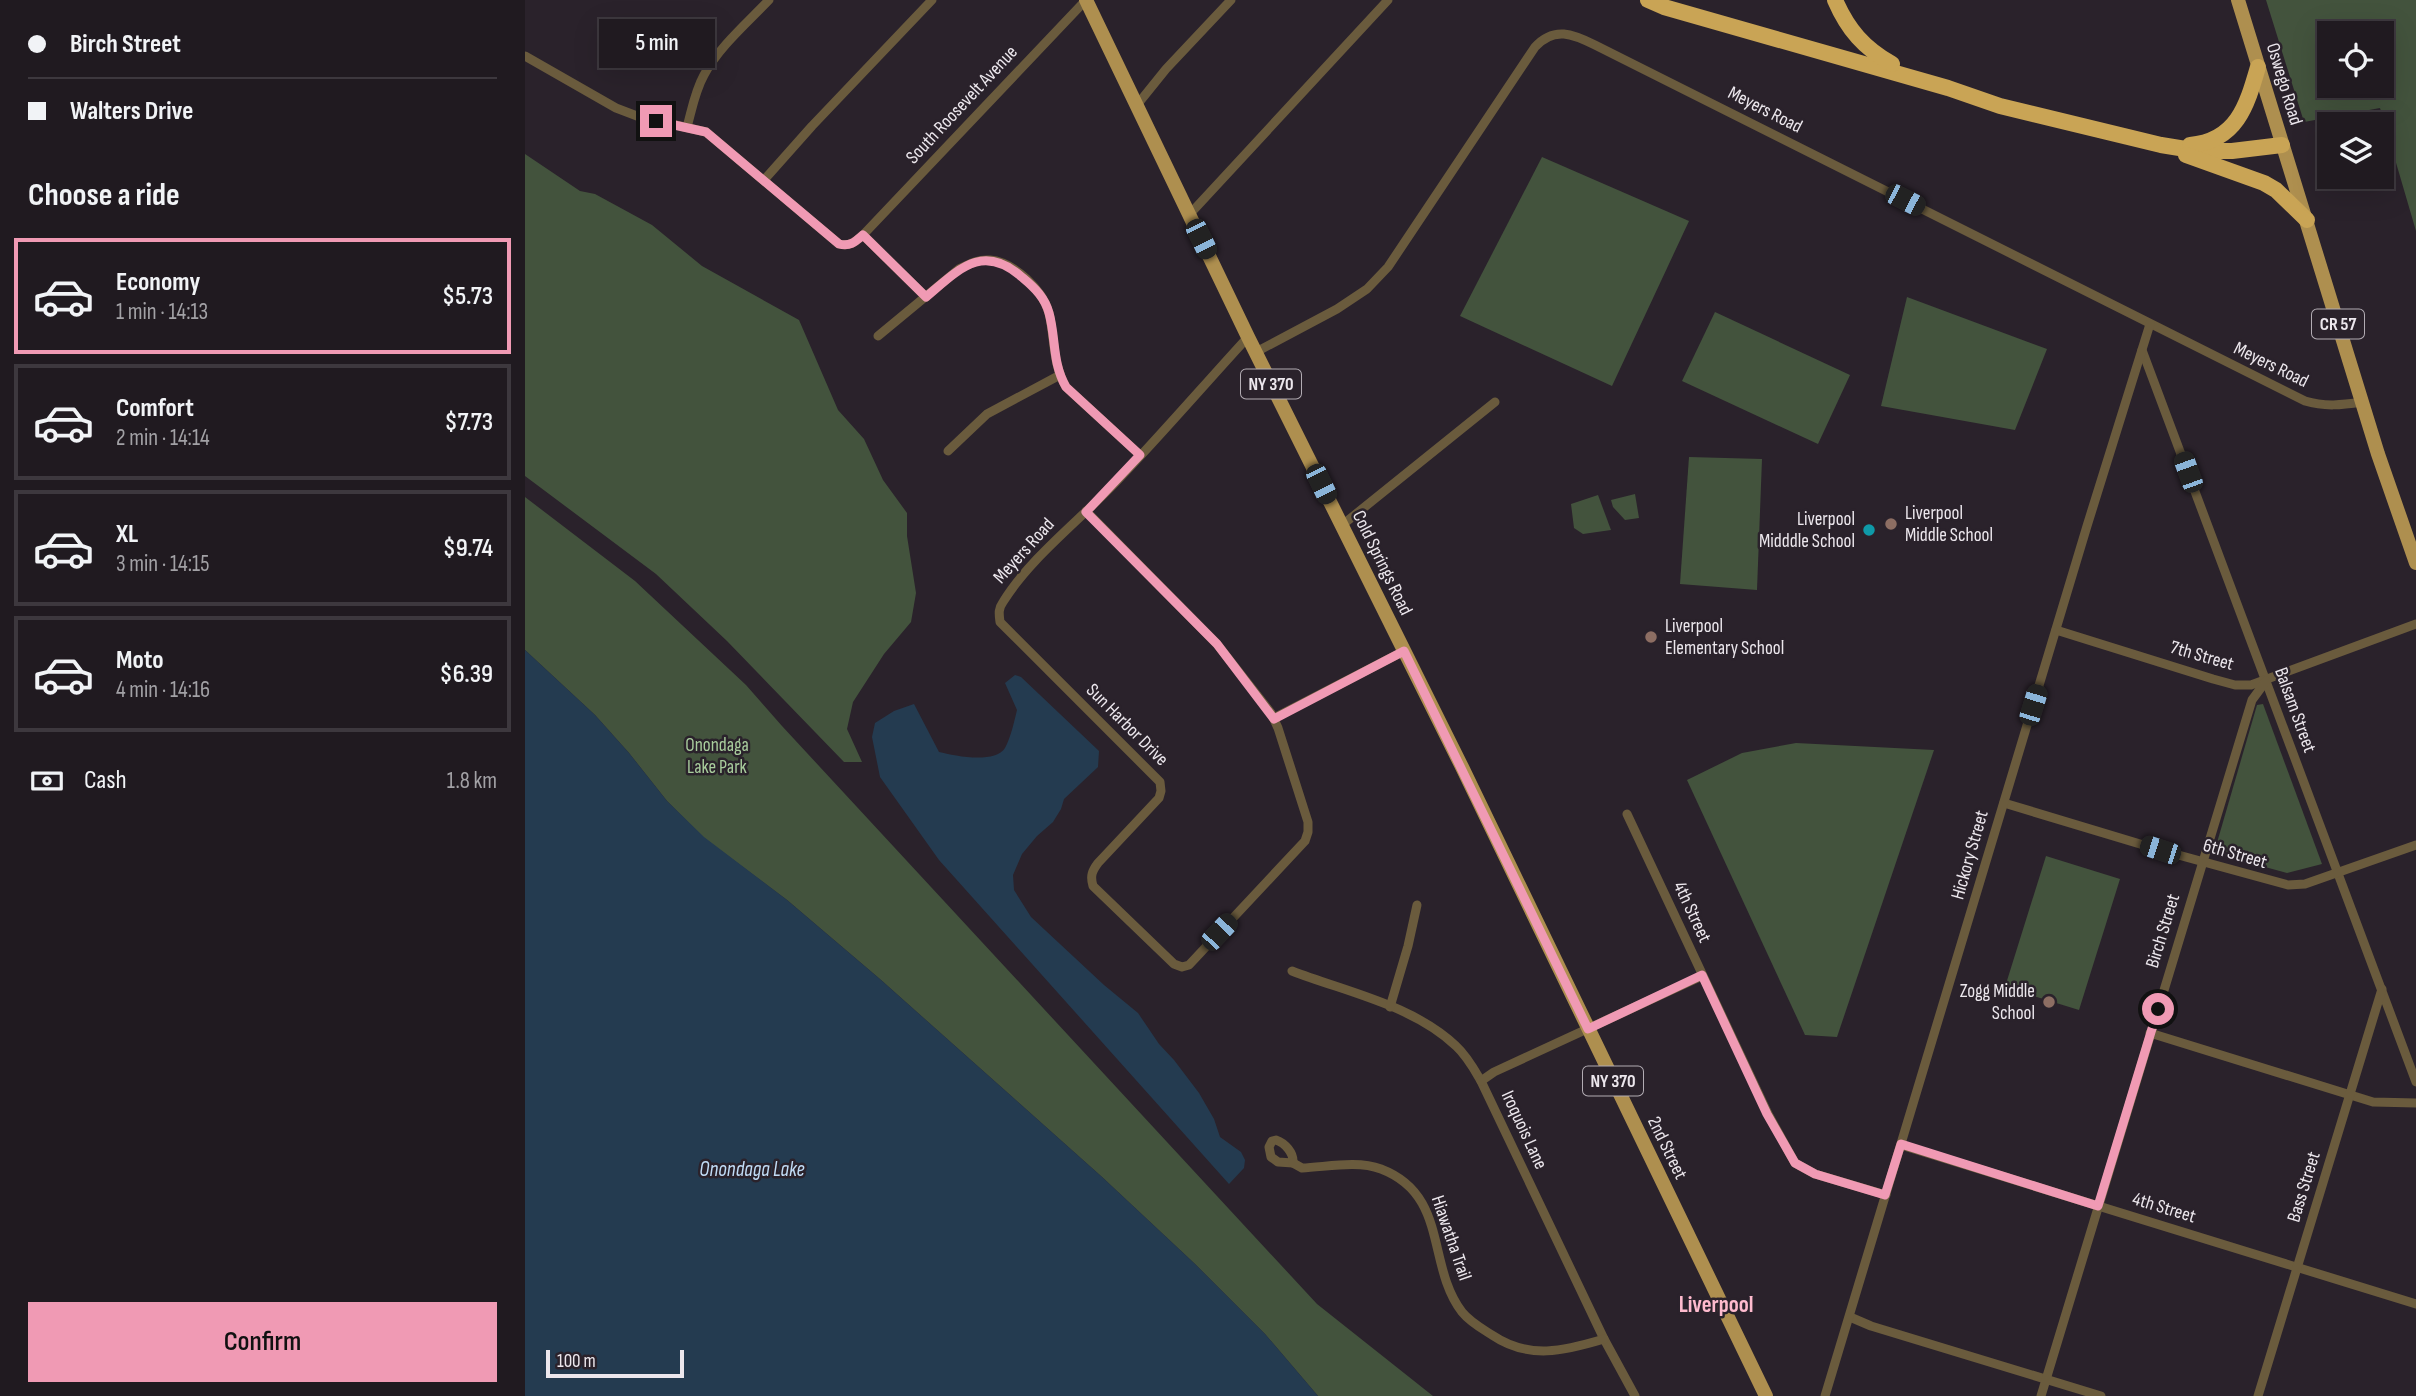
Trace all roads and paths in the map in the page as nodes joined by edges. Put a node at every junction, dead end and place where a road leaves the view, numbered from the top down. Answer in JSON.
{"nodes":[{"id":1,"x":769,"y":0,"type":"edge"},
{"id":2,"x":932,"y":0,"type":"edge"},
{"id":3,"x":1086,"y":0,"type":"edge"},
{"id":4,"x":1231,"y":0,"type":"edge"},
{"id":5,"x":1388,"y":0,"type":"edge"},
{"id":6,"x":1648,"y":0,"type":"edge"},
{"id":7,"x":1668,"y":0,"type":"edge"},
{"id":8,"x":1835,"y":0,"type":"edge"},
{"id":9,"x":2238,"y":0,"type":"edge"},
{"id":10,"x":525,"y":56,"type":"edge"},
{"id":11,"x":1892,"y":64,"type":"junction"},
{"id":12,"x":2258,"y":67,"type":"junction"},
{"id":13,"x":1136,"y":105,"type":"junction"},
{"id":14,"x":2057,"y":120,"type":"junction"},
{"id":15,"x":687,"y":127,"type":"junction"},
{"id":16,"x":2161,"y":145,"type":"junction"},
{"id":17,"x":2282,"y":145,"type":"junction"},
{"id":18,"x":764,"y":180,"type":"junction"},
{"id":19,"x":1189,"y":215,"type":"junction"},
{"id":20,"x":2307,"y":220,"type":"junction"},
{"id":21,"x":863,"y":235,"type":"junction"},
{"id":22,"x":926,"y":297,"type":"junction"},
{"id":23,"x":2150,"y":324,"type":"junction"},
{"id":24,"x":878,"y":336,"type":"dead end"},
{"id":25,"x":1248,"y":337,"type":"junction"},
{"id":26,"x":2142,"y":350,"type":"junction"},
{"id":27,"x":1256,"y":352,"type":"junction"},
{"id":28,"x":1060,"y":375,"type":"junction"},
{"id":29,"x":1495,"y":402,"type":"dead end"},
{"id":30,"x":2362,"y":402,"type":"junction"},
{"id":31,"x":948,"y":451,"type":"dead end"},
{"id":32,"x":1140,"y":455,"type":"junction"},
{"id":33,"x":1086,"y":512,"type":"junction"},
{"id":34,"x":1341,"y":526,"type":"junction"},
{"id":35,"x":2416,"y":563,"type":"edge"},
{"id":36,"x":2416,"y":624,"type":"edge"},
{"id":37,"x":2056,"y":630,"type":"junction"},
{"id":38,"x":1404,"y":651,"type":"junction"},
{"id":39,"x":1048,"y":671,"type":"joint"},
{"id":40,"x":2266,"y":681,"type":"junction"},
{"id":41,"x":1274,"y":719,"type":"junction"},
{"id":42,"x":1461,"y":765,"type":"joint"},
{"id":43,"x":2004,"y":803,"type":"junction"},
{"id":44,"x":1627,"y":814,"type":"dead end"},
{"id":45,"x":2416,"y":845,"type":"edge"},
{"id":46,"x":2202,"y":862,"type":"junction"},
{"id":47,"x":2338,"y":873,"type":"junction"},
{"id":48,"x":1417,"y":905,"type":"dead end"},
{"id":49,"x":1292,"y":971,"type":"dead end"},
{"id":50,"x":1702,"y":975,"type":"junction"},
{"id":51,"x":2382,"y":989,"type":"junction"},
{"id":52,"x":1390,"y":1007,"type":"junction"},
{"id":53,"x":1588,"y":1029,"type":"junction"},
{"id":54,"x":2150,"y":1033,"type":"junction"},
{"id":55,"x":1481,"y":1081,"type":"junction"},
{"id":56,"x":2416,"y":1082,"type":"edge"},
{"id":57,"x":2350,"y":1095,"type":"junction"},
{"id":58,"x":2416,"y":1103,"type":"edge"},
{"id":59,"x":1901,"y":1144,"type":"junction"},
{"id":60,"x":1293,"y":1163,"type":"dead end"},
{"id":61,"x":1885,"y":1195,"type":"junction"},
{"id":62,"x":2098,"y":1206,"type":"junction"},
{"id":63,"x":2297,"y":1268,"type":"junction"},
{"id":64,"x":2416,"y":1304,"type":"edge"},
{"id":65,"x":1850,"y":1317,"type":"junction"},
{"id":66,"x":1604,"y":1339,"type":"junction"},
{"id":67,"x":2047,"y":1378,"type":"junction"},
{"id":68,"x":1635,"y":1396,"type":"edge"},
{"id":69,"x":1766,"y":1396,"type":"edge"},
{"id":70,"x":1825,"y":1396,"type":"edge"},
{"id":71,"x":2041,"y":1396,"type":"edge"},
{"id":72,"x":2101,"y":1396,"type":"edge"},
{"id":73,"x":2259,"y":1396,"type":"edge"}],
"edges":[{"from":1,"to":15,"type":"street"},
{"from":2,"to":18,"type":"street"},
{"from":3,"to":13,"type":"main road","name":"Cold Springs Road","number":"NY 370"},
{"from":3,"to":21,"type":"street","name":"South Roosevelt Avenue"},
{"from":4,"to":13,"type":"street"},
{"from":5,"to":19,"type":"street"},
{"from":6,"to":14,"type":"highway"},
{"from":7,"to":11,"type":"highway"},
{"from":8,"to":11,"type":"highway"},
{"from":9,"to":12,"type":"main road","name":"Oswego Road","number":"CR 57"},
{"from":10,"to":15,"type":"street"},
{"from":11,"to":14,"type":"highway"},
{"from":12,"to":16,"type":"highway"},
{"from":12,"to":17,"type":"main road","name":"Oswego Road","number":"CR 57"},
{"from":13,"to":19,"type":"main road","name":"Cold Springs Road","number":"NY 370"},
{"from":14,"to":16,"type":"highway"},
{"from":15,"to":18,"type":"street"},
{"from":16,"to":17,"type":"highway"},
{"from":16,"to":20,"type":"highway"},
{"from":17,"to":20,"type":"main road","name":"Oswego Road","number":"CR 57"},
{"from":18,"to":21,"type":"street"},
{"from":19,"to":25,"type":"main road","name":"Cold Springs Road","number":"NY 370"},
{"from":20,"to":30,"type":"main road","number":"CR 57"},
{"from":21,"to":22,"type":"street"},
{"from":22,"to":24,"type":"street"},
{"from":22,"to":28,"type":"street"},
{"from":23,"to":26,"type":"street","name":"Hickory Street"},
{"from":23,"to":27,"type":"street","name":"Meyers Road"},
{"from":23,"to":30,"type":"street","name":"Meyers Road"},
{"from":25,"to":27,"type":"main road","name":"Cold Springs Road","number":"NY 370"},
{"from":25,"to":32,"type":"street","name":"Meyers Road"},
{"from":26,"to":37,"type":"street","name":"Hickory Street"},
{"from":26,"to":40,"type":"street","name":"Balsam Street"},
{"from":27,"to":34,"type":"main road","name":"Cold Springs Road","number":"NY 370"},
{"from":28,"to":31,"type":"street"},
{"from":28,"to":32,"type":"street"},
{"from":29,"to":34,"type":"street"},
{"from":30,"to":35,"type":"main road","number":"CR 57"},
{"from":32,"to":33,"type":"street","name":"Meyers Road"},
{"from":33,"to":39,"type":"street","name":"Meyers Road"},
{"from":33,"to":41,"type":"street"},
{"from":34,"to":38,"type":"main road","name":"Cold Springs Road","number":"NY 370"},
{"from":36,"to":40,"type":"street","name":"7th Street"},
{"from":37,"to":40,"type":"street","name":"7th Street"},
{"from":37,"to":43,"type":"street","name":"Hickory Street"},
{"from":38,"to":41,"type":"street"},
{"from":38,"to":42,"type":"main road","name":"Cold Springs Road","number":"NY 370"},
{"from":39,"to":41,"type":"street","name":"Sun Harbor Drive"},
{"from":40,"to":46,"type":"street","name":"Birch Street"},
{"from":40,"to":47,"type":"street","name":"Balsam Street"},
{"from":42,"to":53,"type":"main road","name":"2nd Street","number":"NY 370"},
{"from":43,"to":46,"type":"street","name":"6th Street"},
{"from":43,"to":59,"type":"street","name":"Hickory Street"},
{"from":44,"to":50,"type":"street","name":"4th Street"},
{"from":45,"to":47,"type":"street","name":"6th Street"},
{"from":46,"to":47,"type":"street","name":"6th Street"},
{"from":46,"to":54,"type":"street","name":"Birch Street"},
{"from":47,"to":51,"type":"street","name":"Balsam Street"},
{"from":48,"to":52,"type":"street"},
{"from":49,"to":52,"type":"street","name":"Iroquois Lane"},
{"from":50,"to":53,"type":"street"},
{"from":50,"to":61,"type":"street","name":"4th Street"},
{"from":51,"to":56,"type":"street","name":"Balsam Street"},
{"from":51,"to":57,"type":"street","name":"Bass Street"},
{"from":52,"to":55,"type":"street","name":"Iroquois Lane"},
{"from":53,"to":55,"type":"street"},
{"from":53,"to":69,"type":"main road","name":"2nd Street","number":"NY 370"},
{"from":54,"to":57,"type":"street"},
{"from":54,"to":62,"type":"street","name":"Birch Street"},
{"from":55,"to":66,"type":"street","name":"Iroquois Lane"},
{"from":57,"to":58,"type":"street"},
{"from":57,"to":63,"type":"street","name":"Bass Street"},
{"from":59,"to":61,"type":"street","name":"Hickory Street"},
{"from":59,"to":62,"type":"street","name":"4th Street"},
{"from":60,"to":66,"type":"street","name":"Hiawatha Trail"},
{"from":61,"to":65,"type":"street","name":"Hickory Street"},
{"from":62,"to":63,"type":"street","name":"4th Street"},
{"from":62,"to":67,"type":"street","name":"Birch Street"},
{"from":63,"to":64,"type":"street","name":"4th Street"},
{"from":63,"to":73,"type":"street","name":"Bass Street"},
{"from":65,"to":67,"type":"street"},
{"from":65,"to":70,"type":"street","name":"Hickory Street"},
{"from":66,"to":68,"type":"street","name":"Iroquois Lane"},
{"from":67,"to":71,"type":"street","name":"Birch Street"},
{"from":67,"to":72,"type":"street"}]}
